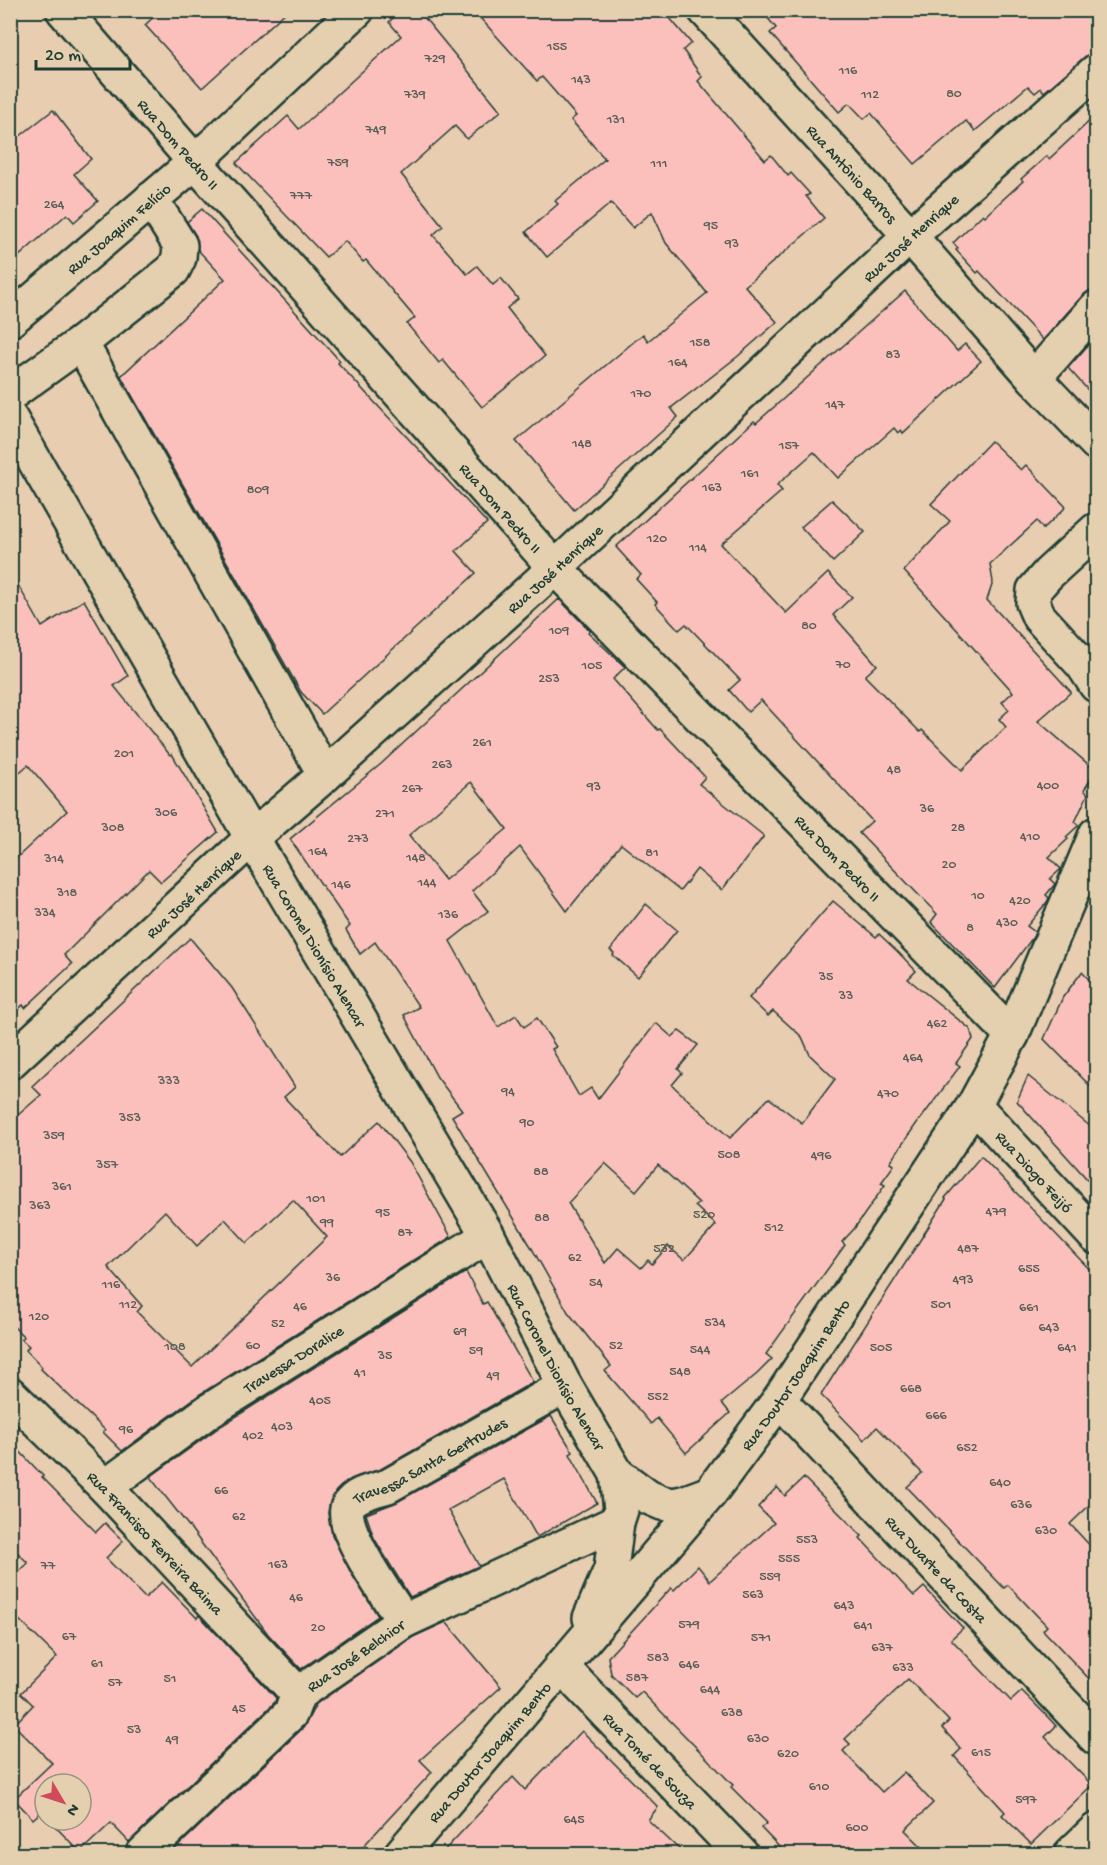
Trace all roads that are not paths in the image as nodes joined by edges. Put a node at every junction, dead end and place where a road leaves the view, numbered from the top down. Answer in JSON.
{"nodes":[{"id":1,"x":63,"y":10,"type":"edge"},
{"id":2,"x":357,"y":10,"type":"edge"},
{"id":3,"x":705,"y":10,"type":"edge"},
{"id":4,"x":1096,"y":71,"type":"edge"},
{"id":5,"x":195,"y":162,"type":"junction"},
{"id":6,"x":151,"y":199,"type":"junction"},
{"id":7,"x":910,"y":236,"type":"junction"},
{"id":8,"x":1096,"y":308,"type":"edge"},
{"id":9,"x":10,"y":320,"type":"edge"},
{"id":10,"x":81,"y":343,"type":"junction"},
{"id":11,"x":1034,"y":378,"type":"junction"},
{"id":12,"x":10,"y":394,"type":"edge"},
{"id":13,"x":10,"y":418,"type":"edge"},
{"id":14,"x":1096,"y":443,"type":"edge"},
{"id":15,"x":1096,"y":530,"type":"edge"},
{"id":16,"x":555,"y":568,"type":"junction"},
{"id":17,"x":1092,"y":667,"type":"edge"},
{"id":18,"x":326,"y":775,"type":"junction"},
{"id":19,"x":1096,"y":834,"type":"edge"},
{"id":20,"x":252,"y":838,"type":"junction"},
{"id":21,"x":1012,"y":1035,"type":"junction"},
{"id":22,"x":10,"y":1062,"type":"edge"},
{"id":23,"x":974,"y":1105,"type":"junction"},
{"id":24,"x":488,"y":1236,"type":"junction"},
{"id":25,"x":1096,"y":1237,"type":"edge"},
{"id":26,"x":565,"y":1386,"type":"junction"},
{"id":27,"x":10,"y":1394,"type":"edge"},
{"id":28,"x":778,"y":1400,"type":"junction"},
{"id":29,"x":617,"y":1474,"type":"junction"},
{"id":30,"x":105,"y":1487,"type":"junction"},
{"id":31,"x":710,"y":1493,"type":"junction"},
{"id":32,"x":617,"y":1522,"type":"junction"},
{"id":33,"x":404,"y":1621,"type":"junction"},
{"id":34,"x":566,"y":1660,"type":"junction"},
{"id":35,"x":298,"y":1694,"type":"junction"},
{"id":36,"x":1096,"y":1738,"type":"edge"},
{"id":37,"x":1096,"y":1830,"type":"edge"},
{"id":38,"x":143,"y":1854,"type":"edge"},
{"id":39,"x":401,"y":1854,"type":"edge"},
{"id":40,"x":741,"y":1854,"type":"edge"},
{"id":41,"x":1071,"y":1854,"type":"edge"}],
"edges":[{"from":1,"to":5,"type":"street","name":"Rua Dom Pedro II"},
{"from":2,"to":5,"type":"street","name":"Rua Joaquim Felício"},
{"from":3,"to":7,"type":"street","name":"Rua Antônio Barros"},
{"from":4,"to":7,"type":"street","name":"Rua José Henrique"},
{"from":5,"to":6,"type":"street","name":"Rua Joaquim Felício"},
{"from":5,"to":16,"type":"street","name":"Rua Dom Pedro II"},
{"from":6,"to":9,"type":"street","name":"Rua Joaquim Felício"},
{"from":6,"to":10,"type":"street"},
{"from":7,"to":11,"type":"street","name":"Rua Antônio Barros"},
{"from":7,"to":16,"type":"street","name":"Rua José Henrique"},
{"from":8,"to":11,"type":"street"},
{"from":10,"to":12,"type":"street"},
{"from":10,"to":18,"type":"street"},
{"from":11,"to":14,"type":"street","name":"Rua Antônio Barros"},
{"from":13,"to":20,"type":"street","name":"Rua Coronel Dionísio Alencar"},
{"from":15,"to":17,"type":"street"},
{"from":16,"to":18,"type":"street","name":"Rua José Henrique"},
{"from":16,"to":21,"type":"street","name":"Rua Dom Pedro II"},
{"from":18,"to":20,"type":"street","name":"Rua José Henrique"},
{"from":19,"to":21,"type":"street","name":"Rua Doutor Joaquim Bento"},
{"from":20,"to":22,"type":"street","name":"Rua José Henrique"},
{"from":20,"to":24,"type":"street","name":"Rua Coronel Dionísio Alencar"},
{"from":21,"to":23,"type":"street","name":"Rua Doutor Joaquim Bento"},
{"from":23,"to":25,"type":"street","name":"Rua Diogo Feijó"},
{"from":23,"to":28,"type":"street","name":"Rua Doutor Joaquim Bento"},
{"from":24,"to":26,"type":"street","name":"Rua Coronel Dionísio Alencar"},
{"from":24,"to":30,"type":"street","name":"Travessa Doralice"},
{"from":26,"to":29,"type":"street","name":"Rua Coronel Dionísio Alencar"},
{"from":26,"to":33,"type":"street","name":"Travessa Santa Gertrudes"},
{"from":27,"to":30,"type":"street","name":"Rua Francisco Ferreira Baima"},
{"from":28,"to":31,"type":"street","name":"Rua Doutor Joaquim Bento"},
{"from":28,"to":36,"type":"street","name":"Rua Duarte da Costa"},
{"from":29,"to":31,"type":"street","name":"Rua Coronel Dionísio Alencar"},
{"from":29,"to":32,"type":"street","name":"Rua Coronel Dionísio Alencar"},
{"from":30,"to":35,"type":"street","name":"Rua Francisco Ferreira Baima"},
{"from":31,"to":34,"type":"street","name":"Rua Doutor Joaquim Bento"},
{"from":32,"to":33,"type":"street","name":"Rua José Belchior"},
{"from":32,"to":34,"type":"street","name":"Rua Coronel Dionísio Alencar"},
{"from":33,"to":35,"type":"street","name":"Rua José Belchior"},
{"from":34,"to":39,"type":"street","name":"Rua Doutor Joaquim Bento"},
{"from":34,"to":40,"type":"street","name":"Rua Tomé de Souza"},
{"from":35,"to":38,"type":"street","name":"Rua José Belchior"},
{"from":37,"to":41,"type":"street"}]}
